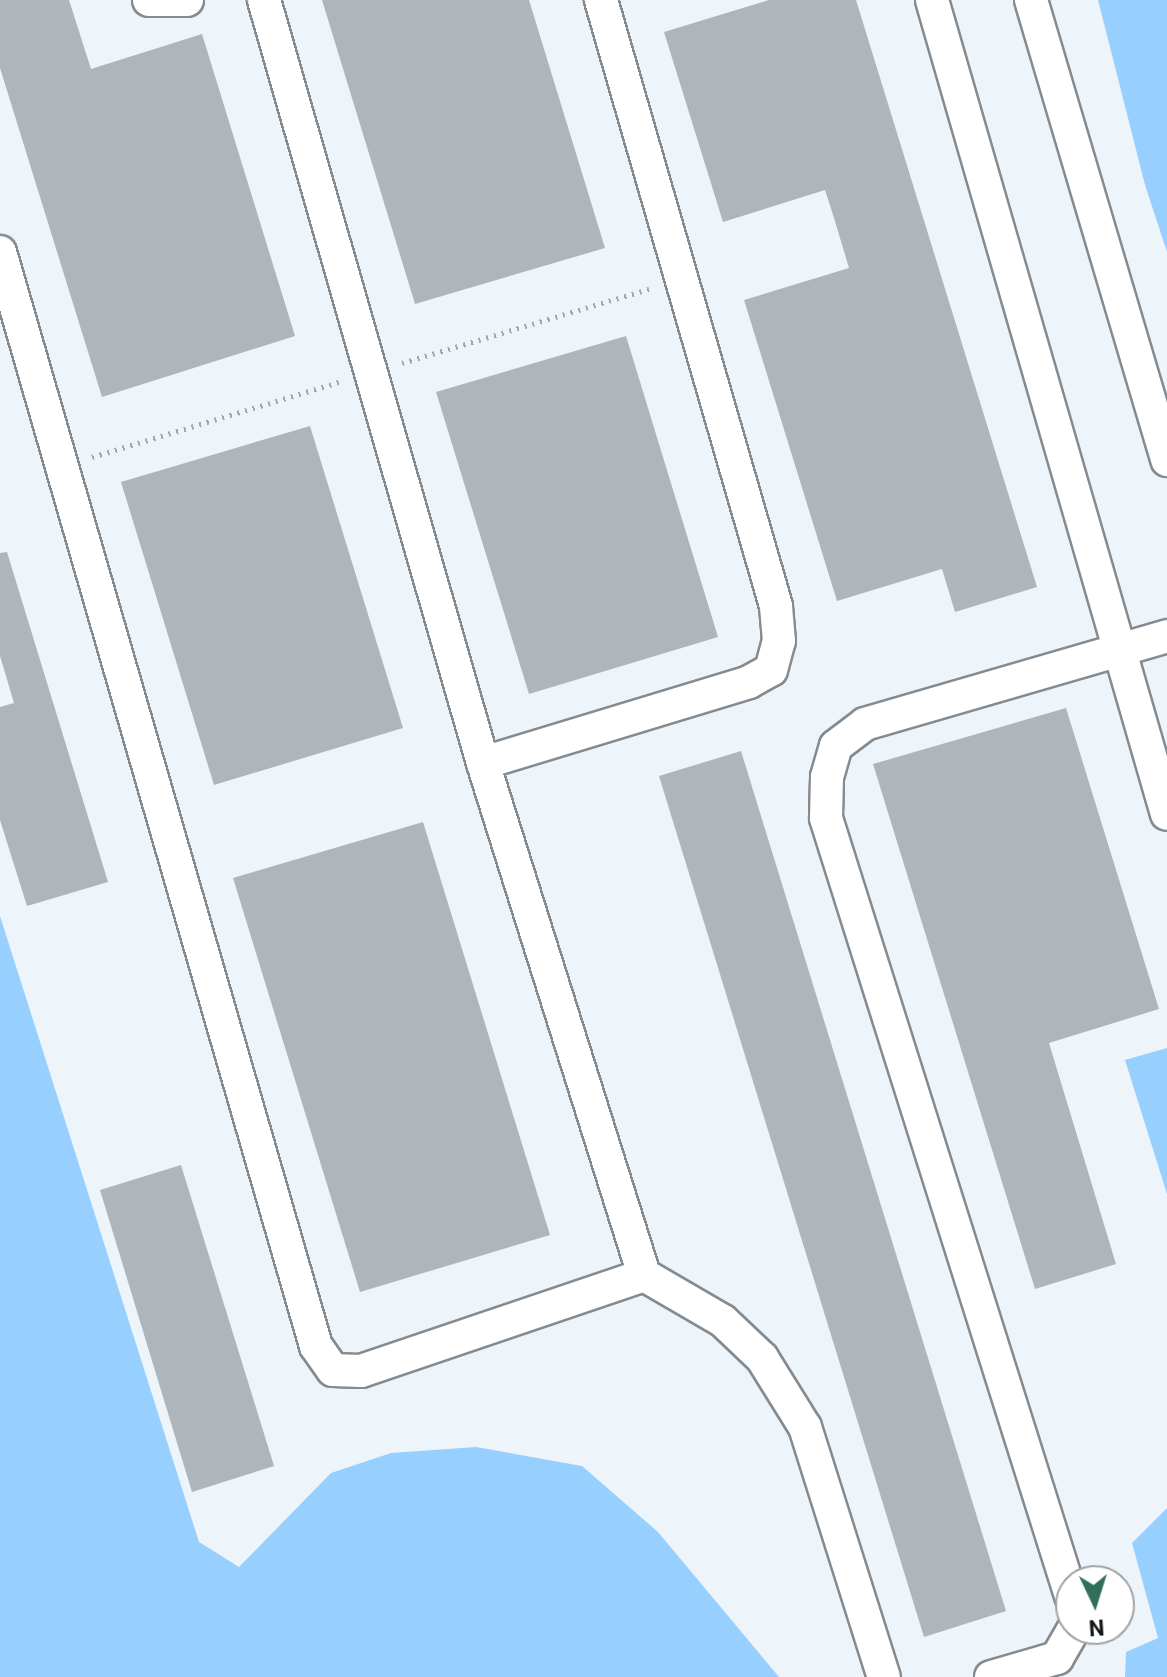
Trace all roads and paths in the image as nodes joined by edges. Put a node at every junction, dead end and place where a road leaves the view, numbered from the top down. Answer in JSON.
{"nodes":[{"id":1,"x":149,"y":0,"type":"edge"},
{"id":2,"x":187,"y":0,"type":"edge"},
{"id":3,"x":264,"y":0,"type":"edge"},
{"id":4,"x":601,"y":0,"type":"edge"},
{"id":5,"x":932,"y":0,"type":"edge"},
{"id":6,"x":1031,"y":0,"type":"edge"},
{"id":7,"x":0,"y":252,"type":"edge"},
{"id":8,"x":1167,"y":460,"type":"edge"},
{"id":9,"x":1167,"y":636,"type":"edge"},
{"id":10,"x":1120,"y":649,"type":"junction"},
{"id":11,"x":483,"y":763,"type":"junction"},
{"id":12,"x":1167,"y":814,"type":"edge"},
{"id":13,"x":644,"y":1275,"type":"junction"},
{"id":14,"x":1061,"y":1565,"type":"edge"},
{"id":15,"x":1065,"y":1645,"type":"edge"},
{"id":16,"x":884,"y":1677,"type":"edge"},
{"id":17,"x":991,"y":1677,"type":"edge"}],
"edges":[{"from":1,"to":2,"type":"street"},
{"from":3,"to":11,"type":"street"},
{"from":4,"to":11,"type":"street"},
{"from":5,"to":10,"type":"street"},
{"from":6,"to":8,"type":"street"},
{"from":7,"to":13,"type":"street"},
{"from":9,"to":10,"type":"street"},
{"from":10,"to":12,"type":"street"},
{"from":10,"to":14,"type":"street"},
{"from":11,"to":13,"type":"street"},
{"from":13,"to":16,"type":"street"},
{"from":15,"to":17,"type":"street"}]}
